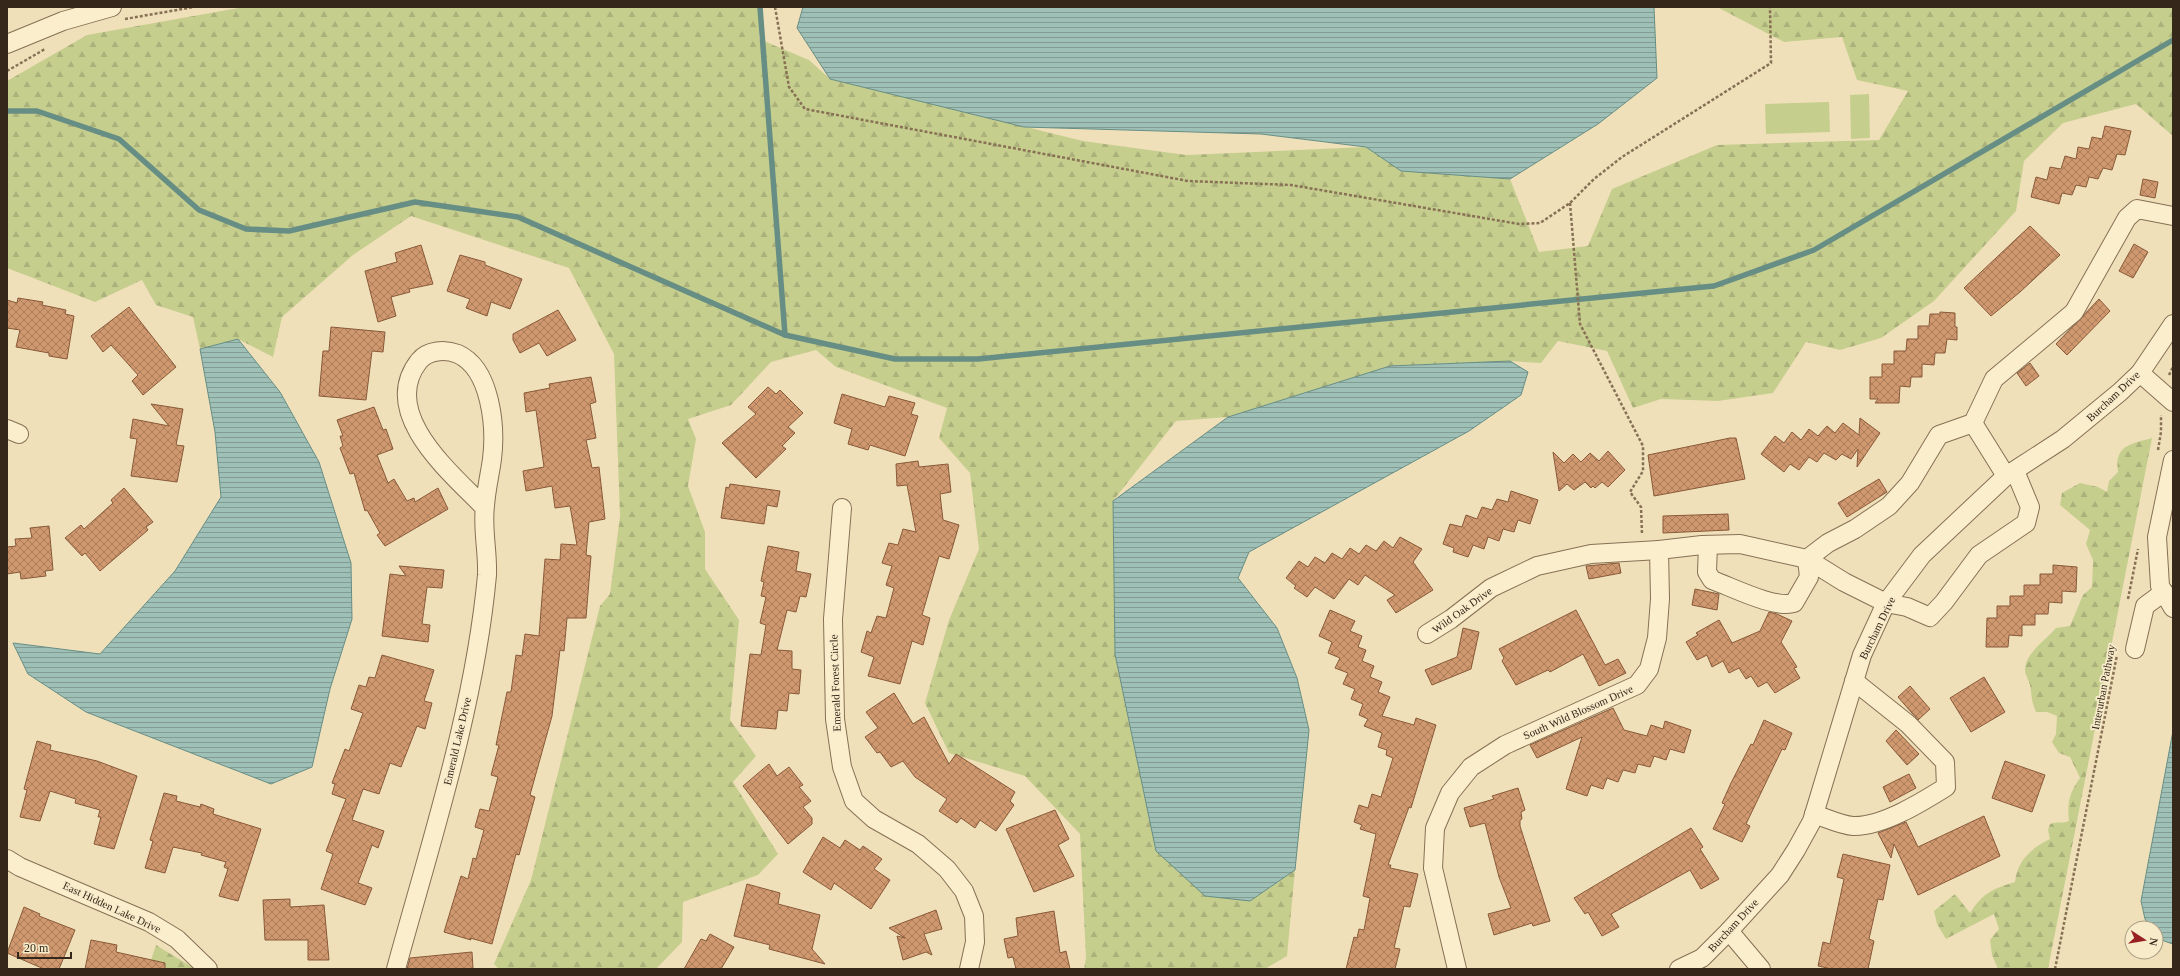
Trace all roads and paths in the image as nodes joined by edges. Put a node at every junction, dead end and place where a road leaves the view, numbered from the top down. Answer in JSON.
{"nodes":[{"id":1,"x":112,"y":7,"type":"edge"},
{"id":2,"x":775,"y":7,"type":"edge"},
{"id":3,"x":1770,"y":7,"type":"edge"},
{"id":4,"x":7,"y":44,"type":"edge"},
{"id":5,"x":1570,"y":203,"type":"junction"},
{"id":6,"x":2173,"y":216,"type":"edge"},
{"id":7,"x":2173,"y":324,"type":"edge"},
{"id":8,"x":2173,"y":367,"type":"edge"},
{"id":9,"x":2140,"y":373,"type":"junction"},
{"id":10,"x":2169,"y":375,"type":"dead end"},
{"id":11,"x":2167,"y":407,"type":"edge"},
{"id":12,"x":1973,"y":423,"type":"junction"},
{"id":13,"x":2165,"y":458,"type":"edge"},
{"id":14,"x":2011,"y":474,"type":"junction"},
{"id":15,"x":484,"y":507,"type":"junction"},
{"id":16,"x":842,"y":508,"type":"dead end"},
{"id":17,"x":1708,"y":545,"type":"junction"},
{"id":18,"x":2139,"y":547,"type":"dead end"},
{"id":19,"x":1650,"y":550,"type":"junction"},
{"id":20,"x":1807,"y":559,"type":"junction"},
{"id":21,"x":2164,"y":592,"type":"junction"},
{"id":22,"x":2128,"y":600,"type":"dead end"},
{"id":23,"x":1886,"y":603,"type":"junction"},
{"id":24,"x":2173,"y":608,"type":"edge"},
{"id":25,"x":1427,"y":634,"type":"dead end"},
{"id":26,"x":2135,"y":649,"type":"dead end"},
{"id":27,"x":2118,"y":654,"type":"dead end"},
{"id":28,"x":1854,"y":681,"type":"junction"},
{"id":29,"x":1814,"y":814,"type":"junction"},
{"id":30,"x":7,"y":859,"type":"edge"},
{"id":31,"x":1729,"y":931,"type":"junction"},
{"id":32,"x":208,"y":969,"type":"edge"},
{"id":33,"x":396,"y":969,"type":"edge"},
{"id":34,"x":969,"y":969,"type":"edge"},
{"id":35,"x":1457,"y":969,"type":"edge"},
{"id":36,"x":1679,"y":969,"type":"edge"},
{"id":37,"x":1762,"y":969,"type":"edge"},
{"id":38,"x":2055,"y":969,"type":"edge"}],
"edges":[{"from":1,"to":4,"type":"street"},
{"from":2,"to":5,"type":"path"},
{"from":3,"to":5,"type":"path"},
{"from":5,"to":19,"type":"path"},
{"from":6,"to":12,"type":"street"},
{"from":7,"to":9,"type":"street","name":"Burcham Drive"},
{"from":8,"to":10,"type":"path"},
{"from":9,"to":11,"type":"street"},
{"from":9,"to":14,"type":"street","name":"Burcham Drive"},
{"from":11,"to":13,"type":"path"},
{"from":12,"to":14,"type":"street"},
{"from":12,"to":20,"type":"street"},
{"from":13,"to":21,"type":"street"},
{"from":14,"to":23,"type":"street","name":"Burcham Drive"},
{"from":14,"to":23,"type":"street"},
{"from":15,"to":15,"type":"street","name":"Emerald Lake Drive"},
{"from":15,"to":33,"type":"street","name":"Emerald Lake Drive"},
{"from":16,"to":34,"type":"street","name":"Emerald Forest Circle"},
{"from":17,"to":19,"type":"street"},
{"from":17,"to":20,"type":"street"},
{"from":17,"to":20,"type":"street"},
{"from":18,"to":22,"type":"path"},
{"from":19,"to":25,"type":"street","name":"Wild Oak Drive"},
{"from":19,"to":35,"type":"street","name":"South Wild Blossom Drive"},
{"from":20,"to":23,"type":"street"},
{"from":21,"to":24,"type":"street"},
{"from":21,"to":26,"type":"street"},
{"from":23,"to":28,"type":"street","name":"Burcham Drive"},
{"from":27,"to":38,"type":"path","name":"Interurban Pathway"},
{"from":28,"to":29,"type":"street","name":"Burcham Drive"},
{"from":28,"to":29,"type":"street"},
{"from":29,"to":31,"type":"street","name":"Burcham Drive"},
{"from":30,"to":32,"type":"street","name":"East Hidden Lake Drive"},
{"from":31,"to":36,"type":"street","name":"Burcham Drive"},
{"from":31,"to":37,"type":"street"}]}
